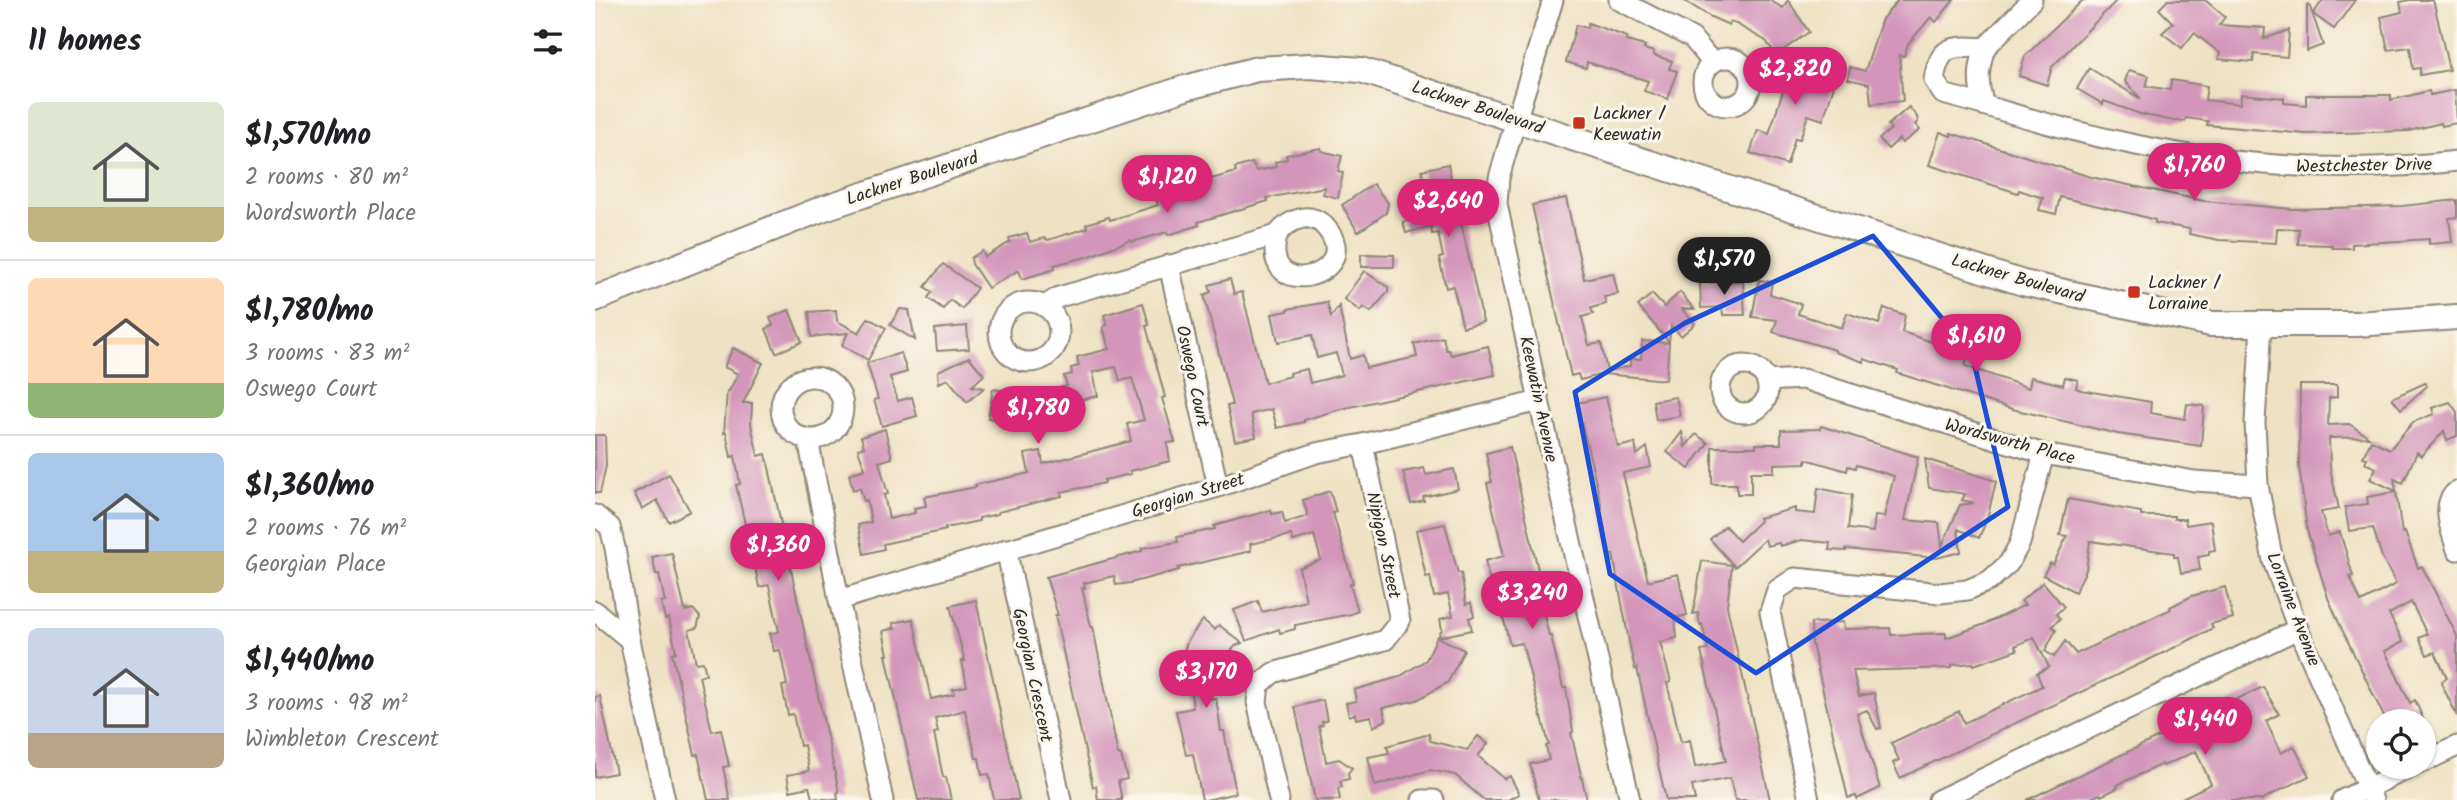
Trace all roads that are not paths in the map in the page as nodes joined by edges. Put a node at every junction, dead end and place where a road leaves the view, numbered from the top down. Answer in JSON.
{"nodes":[{"id":1,"x":1553,"y":0,"type":"edge"},
{"id":2,"x":1619,"y":0,"type":"edge"},
{"id":3,"x":2032,"y":0,"type":"edge"},
{"id":4,"x":1985,"y":48,"type":"junction"},
{"id":5,"x":1712,"y":62,"type":"dead end"},
{"id":6,"x":1984,"y":105,"type":"junction"},
{"id":7,"x":1515,"y":119,"type":"junction"},
{"id":8,"x":2457,"y":161,"type":"edge"},
{"id":9,"x":1277,"y":235,"type":"dead end"},
{"id":10,"x":1169,"y":265,"type":"junction"},
{"id":11,"x":595,"y":299,"type":"edge"},
{"id":12,"x":1044,"y":306,"type":"dead end"},
{"id":13,"x":2457,"y":317,"type":"edge"},
{"id":14,"x":2261,"y":325,"type":"junction"},
{"id":15,"x":1767,"y":381,"type":"dead end"},
{"id":16,"x":1539,"y":401,"type":"junction"},
{"id":17,"x":808,"y":439,"type":"dead end"},
{"id":18,"x":1363,"y":444,"type":"junction"},
{"id":19,"x":2044,"y":454,"type":"junction"},
{"id":20,"x":2258,"y":485,"type":"junction"},
{"id":21,"x":1218,"y":487,"type":"junction"},
{"id":22,"x":2457,"y":491,"type":"edge"},
{"id":23,"x":595,"y":515,"type":"edge"},
{"id":24,"x":1006,"y":550,"type":"junction"},
{"id":25,"x":2457,"y":550,"type":"edge"},
{"id":26,"x":839,"y":600,"type":"junction"},
{"id":27,"x":595,"y":611,"type":"edge"},
{"id":28,"x":2298,"y":629,"type":"junction"},
{"id":29,"x":630,"y":640,"type":"junction"},
{"id":30,"x":2457,"y":746,"type":"edge"},
{"id":31,"x":2436,"y":756,"type":"edge"},
{"id":32,"x":2394,"y":779,"type":"edge"},
{"id":33,"x":2371,"y":794,"type":"edge"},
{"id":34,"x":665,"y":800,"type":"edge"},
{"id":35,"x":883,"y":800,"type":"edge"},
{"id":36,"x":1061,"y":800,"type":"edge"},
{"id":37,"x":1279,"y":800,"type":"edge"},
{"id":38,"x":1422,"y":800,"type":"edge"},
{"id":39,"x":1434,"y":800,"type":"edge"},
{"id":40,"x":1630,"y":800,"type":"edge"},
{"id":41,"x":1809,"y":800,"type":"edge"},
{"id":42,"x":1938,"y":800,"type":"edge"},
{"id":43,"x":2342,"y":800,"type":"edge"}],
"edges":[{"from":1,"to":7,"type":"street","name":"Keewatin Avenue"},
{"from":2,"to":5,"type":"street"},
{"from":3,"to":4,"type":"street"},
{"from":4,"to":6,"type":"street"},
{"from":4,"to":6,"type":"street","name":"Westchester Drive"},
{"from":6,"to":8,"type":"street","name":"Westchester Drive"},
{"from":7,"to":11,"type":"main road","name":"Lackner Boulevard"},
{"from":7,"to":14,"type":"main road","name":"Lackner Boulevard"},
{"from":7,"to":16,"type":"street","name":"Keewatin Avenue"},
{"from":9,"to":10,"type":"street"},
{"from":10,"to":12,"type":"street"},
{"from":10,"to":21,"type":"street","name":"Oswego Court"},
{"from":13,"to":14,"type":"main road","name":"Lackner Boulevard"},
{"from":14,"to":20,"type":"street","name":"Lorraine Avenue"},
{"from":15,"to":19,"type":"street","name":"Wordsworth Place"},
{"from":16,"to":18,"type":"street","name":"Georgian Street"},
{"from":16,"to":40,"type":"street","name":"Keewatin Avenue"},
{"from":17,"to":26,"type":"street"},
{"from":18,"to":21,"type":"street","name":"Georgian Street"},
{"from":18,"to":37,"type":"street","name":"Nipigon Street"},
{"from":19,"to":20,"type":"street","name":"Wordsworth Place"},
{"from":19,"to":41,"type":"street"},
{"from":20,"to":28,"type":"street","name":"Lorraine Avenue"},
{"from":21,"to":24,"type":"street","name":"Georgian Street"},
{"from":22,"to":25,"type":"street"},
{"from":23,"to":29,"type":"street"},
{"from":24,"to":26,"type":"street","name":"Georgian Street"},
{"from":24,"to":36,"type":"street","name":"Georgian Crescent"},
{"from":26,"to":35,"type":"street"},
{"from":27,"to":29,"type":"street"},
{"from":28,"to":33,"type":"street","name":"Lorraine Avenue"},
{"from":28,"to":42,"type":"street"},
{"from":29,"to":34,"type":"street"},
{"from":30,"to":31,"type":"street"},
{"from":32,"to":33,"type":"street"},
{"from":33,"to":43,"type":"street"},
{"from":38,"to":39,"type":"street"}]}
